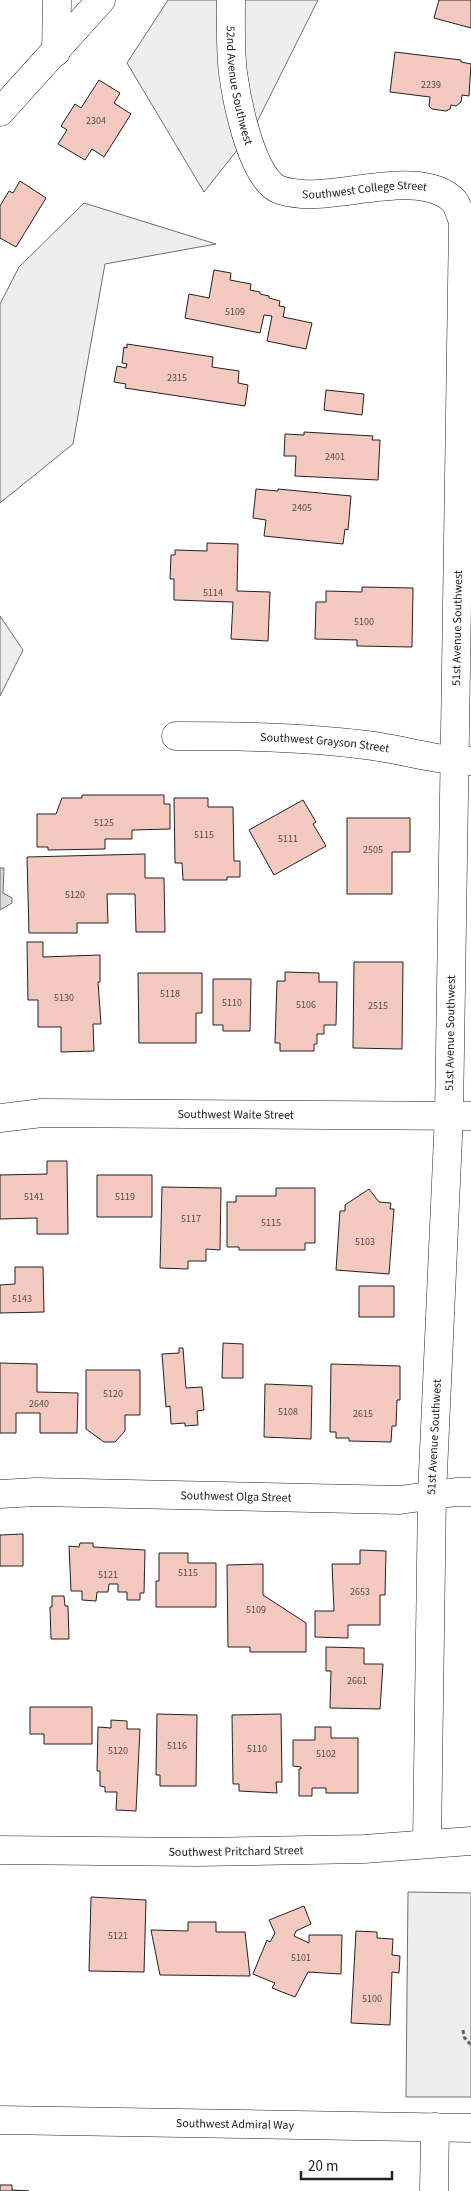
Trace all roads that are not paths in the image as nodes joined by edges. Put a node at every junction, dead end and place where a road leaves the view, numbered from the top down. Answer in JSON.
{"nodes":[{"id":1,"x":57,"y":0,"type":"edge"},
{"id":2,"x":101,"y":0,"type":"edge"},
{"id":3,"x":231,"y":0,"type":"edge"},
{"id":4,"x":56,"y":52,"type":"junction"},
{"id":5,"x":0,"y":112,"type":"edge"},
{"id":6,"x":259,"y":168,"type":"joint"},
{"id":7,"x":463,"y":222,"type":"joint"},
{"id":8,"x":176,"y":736,"type":"dead end"},
{"id":9,"x":463,"y":762,"type":"edge"},
{"id":10,"x":460,"y":1116,"type":"edge"},
{"id":11,"x":0,"y":1118,"type":"edge"},
{"id":12,"x":471,"y":1492,"type":"edge"},
{"id":13,"x":0,"y":1494,"type":"edge"},
{"id":14,"x":432,"y":1495,"type":"junction"},
{"id":15,"x":471,"y":1841,"type":"edge"},
{"id":16,"x":428,"y":1843,"type":"junction"},
{"id":17,"x":0,"y":1850,"type":"edge"},
{"id":18,"x":0,"y":2120,"type":"edge"},
{"id":19,"x":435,"y":2127,"type":"junction"},
{"id":20,"x":471,"y":2128,"type":"edge"},
{"id":21,"x":434,"y":2191,"type":"edge"}],
"edges":[{"from":1,"to":4,"type":"street"},
{"from":2,"to":4,"type":"street"},
{"from":3,"to":6,"type":"street","name":"52nd Avenue Southwest"},
{"from":4,"to":5,"type":"street"},
{"from":6,"to":7,"type":"street","name":"Southwest College Street"},
{"from":7,"to":9,"type":"street","name":"51st Avenue Southwest"},
{"from":8,"to":9,"type":"street","name":"Southwest Grayson Street"},
{"from":9,"to":10,"type":"street","name":"51st Avenue Southwest"},
{"from":10,"to":11,"type":"street","name":"Southwest Waite Street"},
{"from":10,"to":14,"type":"street","name":"51st Avenue Southwest"},
{"from":12,"to":14,"type":"street","name":"Southwest Olga Street"},
{"from":13,"to":14,"type":"street","name":"Southwest Olga Street"},
{"from":14,"to":16,"type":"street","name":"51st Avenue Southwest"},
{"from":15,"to":16,"type":"street","name":"Southwest Pritchard Street"},
{"from":16,"to":17,"type":"street","name":"Southwest Pritchard Street"},
{"from":18,"to":19,"type":"street","name":"Southwest Admiral Way"},
{"from":19,"to":20,"type":"street","name":"Southwest Admiral Way"},
{"from":19,"to":21,"type":"street"}]}
